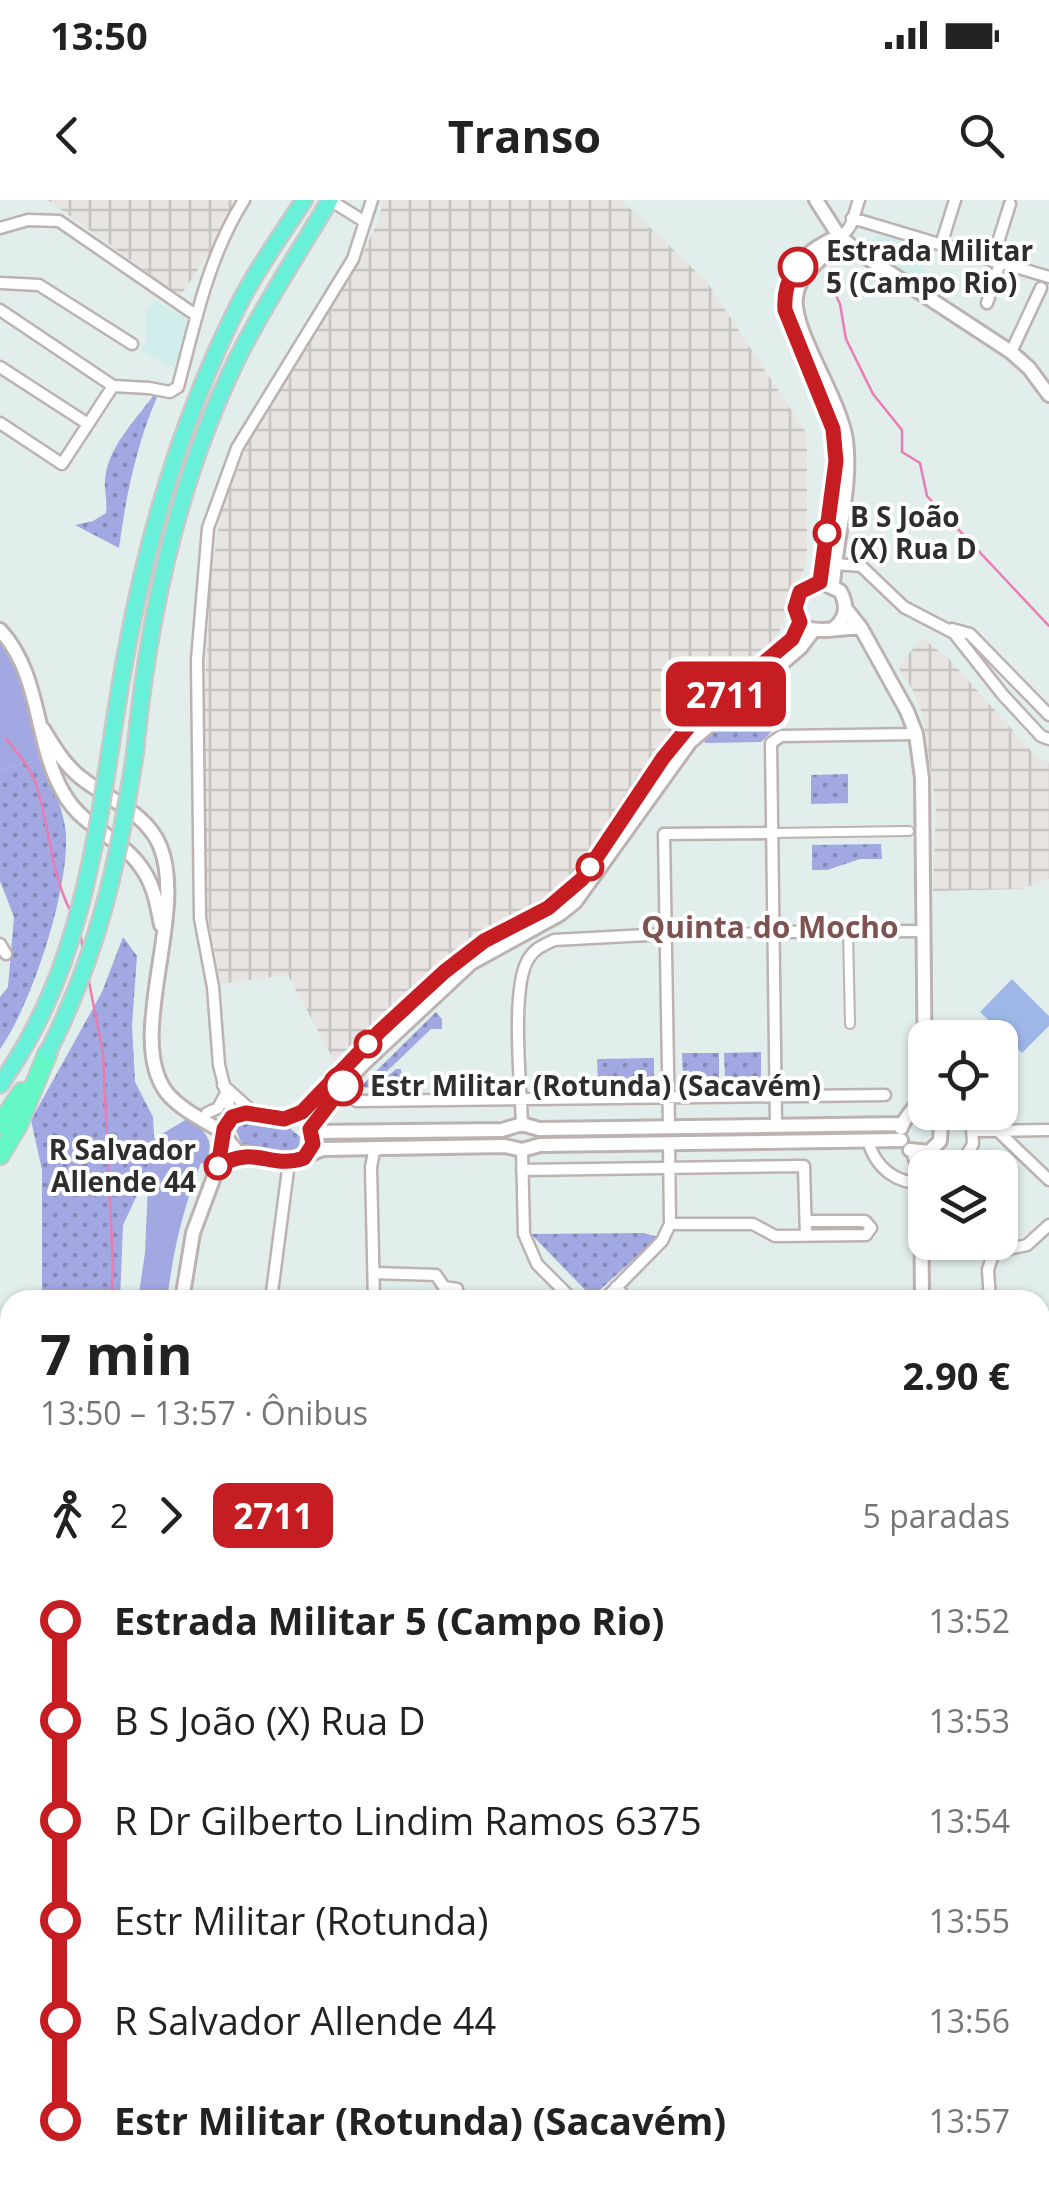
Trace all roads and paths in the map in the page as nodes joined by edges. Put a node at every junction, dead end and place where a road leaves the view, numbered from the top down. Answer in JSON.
{"nodes":[{"id":1,"x":244,"y":200,"type":"edge"},
{"id":2,"x":304,"y":200,"type":"edge"},
{"id":3,"x":330,"y":200,"type":"edge"},
{"id":4,"x":372,"y":200,"type":"edge"},
{"id":5,"x":816,"y":200,"type":"edge"},
{"id":6,"x":860,"y":200,"type":"edge"},
{"id":7,"x":955,"y":200,"type":"edge"},
{"id":8,"x":1010,"y":204,"type":"dead end"},
{"id":9,"x":852,"y":218,"type":"junction"},
{"id":10,"x":360,"y":219,"type":"junction"},
{"id":11,"x":0,"y":228,"type":"edge"},
{"id":12,"x":839,"y":236,"type":"junction"},
{"id":13,"x":941,"y":245,"type":"junction"},
{"id":14,"x":996,"y":262,"type":"junction"},
{"id":15,"x":1049,"y":277,"type":"edge"},
{"id":16,"x":0,"y":282,"type":"edge"},
{"id":17,"x":1042,"y":288,"type":"dead end"},
{"id":18,"x":987,"y":302,"type":"dead end"},
{"id":19,"x":0,"y":310,"type":"edge"},
{"id":20,"x":197,"y":316,"type":"junction"},
{"id":21,"x":132,"y":344,"type":"dead end"},
{"id":22,"x":1010,"y":352,"type":"junction"},
{"id":23,"x":0,"y":367,"type":"edge"},
{"id":24,"x":112,"y":386,"type":"junction"},
{"id":25,"x":1048,"y":389,"type":"edge"},
{"id":26,"x":0,"y":423,"type":"edge"},
{"id":27,"x":88,"y":424,"type":"junction"},
{"id":28,"x":834,"y":564,"type":"junction"},
{"id":29,"x":826,"y":583,"type":"junction"},
{"id":30,"x":846,"y":609,"type":"junction"},
{"id":31,"x":800,"y":622,"type":"junction"},
{"id":32,"x":941,"y":626,"type":"junction"},
{"id":33,"x":834,"y":628,"type":"junction"},
{"id":34,"x":861,"y":628,"type":"junction"},
{"id":35,"x":0,"y":630,"type":"edge"},
{"id":36,"x":813,"y":632,"type":"junction"},
{"id":37,"x":1049,"y":715,"type":"edge"},
{"id":38,"x":43,"y":729,"type":"junction"},
{"id":39,"x":916,"y":734,"type":"junction"},
{"id":40,"x":1049,"y":739,"type":"edge"},
{"id":41,"x":909,"y":832,"type":"dead end"},
{"id":42,"x":772,"y":833,"type":"junction"},
{"id":43,"x":923,"y":930,"type":"junction"},
{"id":44,"x":163,"y":932,"type":"junction"},
{"id":45,"x":774,"y":932,"type":"junction"},
{"id":46,"x":848,"y":932,"type":"junction"},
{"id":47,"x":666,"y":934,"type":"junction"},
{"id":48,"x":924,"y":1020,"type":"edge"},
{"id":49,"x":850,"y":1024,"type":"dead end"},
{"id":50,"x":48,"y":1052,"type":"junction"},
{"id":51,"x":0,"y":1085,"type":"edge"},
{"id":52,"x":224,"y":1090,"type":"junction"},
{"id":53,"x":885,"y":1095,"type":"dead end"},
{"id":54,"x":776,"y":1096,"type":"junction"},
{"id":55,"x":668,"y":1098,"type":"junction"},
{"id":56,"x":522,"y":1099,"type":"junction"},
{"id":57,"x":356,"y":1101,"type":"dead end"},
{"id":58,"x":322,"y":1109,"type":"junction"},
{"id":59,"x":200,"y":1113,"type":"junction"},
{"id":60,"x":254,"y":1114,"type":"junction"},
{"id":61,"x":231,"y":1118,"type":"junction"},
{"id":62,"x":284,"y":1119,"type":"junction"},
{"id":63,"x":908,"y":1121,"type":"edge"},
{"id":64,"x":902,"y":1124,"type":"junction"},
{"id":65,"x":0,"y":1125,"type":"edge"},
{"id":66,"x":776,"y":1125,"type":"junction"},
{"id":67,"x":522,"y":1126,"type":"junction"},
{"id":68,"x":669,"y":1127,"type":"junction"},
{"id":69,"x":311,"y":1130,"type":"junction"},
{"id":70,"x":940,"y":1130,"type":"edge"},
{"id":71,"x":1049,"y":1130,"type":"edge"},
{"id":72,"x":975,"y":1131,"type":"joint"},
{"id":73,"x":334,"y":1132,"type":"junction"},
{"id":74,"x":999,"y":1132,"type":"junction"},
{"id":75,"x":224,"y":1134,"type":"junction"},
{"id":76,"x":902,"y":1140,"type":"junction"},
{"id":77,"x":868,"y":1141,"type":"junction"},
{"id":78,"x":669,"y":1143,"type":"junction"},
{"id":79,"x":522,"y":1147,"type":"junction"},
{"id":80,"x":355,"y":1148,"type":"junction"},
{"id":81,"x":380,"y":1148,"type":"junction"},
{"id":82,"x":911,"y":1150,"type":"edge"},
{"id":83,"x":934,"y":1150,"type":"edge"},
{"id":84,"x":970,"y":1150,"type":"edge"},
{"id":85,"x":248,"y":1154,"type":"junction"},
{"id":86,"x":308,"y":1155,"type":"junction"},
{"id":87,"x":0,"y":1156,"type":"edge"},
{"id":88,"x":290,"y":1162,"type":"junction"},
{"id":89,"x":218,"y":1166,"type":"junction"},
{"id":90,"x":371,"y":1167,"type":"junction"},
{"id":91,"x":670,"y":1168,"type":"junction"},
{"id":92,"x":522,"y":1170,"type":"junction"},
{"id":93,"x":908,"y":1179,"type":"edge"},
{"id":94,"x":1049,"y":1180,"type":"edge"},
{"id":95,"x":806,"y":1221,"type":"junction"},
{"id":96,"x":670,"y":1224,"type":"junction"},
{"id":97,"x":1049,"y":1225,"type":"edge"},
{"id":98,"x":806,"y":1236,"type":"junction"},
{"id":99,"x":922,"y":1260,"type":"edge"},
{"id":100,"x":375,"y":1273,"type":"junction"},
{"id":101,"x":444,"y":1287,"type":"junction"},
{"id":102,"x":616,"y":1288,"type":"edge"},
{"id":103,"x":184,"y":1290,"type":"edge"},
{"id":104,"x":272,"y":1290,"type":"edge"},
{"id":105,"x":374,"y":1290,"type":"edge"},
{"id":106,"x":442,"y":1290,"type":"edge"},
{"id":107,"x":457,"y":1290,"type":"edge"},
{"id":108,"x":563,"y":1290,"type":"edge"},
{"id":109,"x":922,"y":1290,"type":"edge"},
{"id":110,"x":989,"y":1290,"type":"edge"}],
"edges":[{"from":1,"to":20,"type":"street"},
{"from":2,"to":51,"type":"highway","bridge":true},
{"from":3,"to":10,"type":"street"},
{"from":3,"to":50,"type":"highway","bridge":true},
{"from":4,"to":10,"type":"street"},
{"from":5,"to":12,"type":"street"},
{"from":6,"to":9,"type":"street"},
{"from":7,"to":13,"type":"street"},
{"from":8,"to":14,"type":"street"},
{"from":9,"to":12,"type":"street"},
{"from":9,"to":13,"type":"street"},
{"from":10,"to":52,"type":"street"},
{"from":11,"to":20,"type":"street"},
{"from":12,"to":22,"type":"street"},
{"from":12,"to":28,"type":"street"},
{"from":12,"to":29,"type":"street"},
{"from":13,"to":14,"type":"street"},
{"from":14,"to":15,"type":"street"},
{"from":14,"to":18,"type":"street"},
{"from":16,"to":21,"type":"street"},
{"from":17,"to":22,"type":"street"},
{"from":19,"to":24,"type":"street"},
{"from":20,"to":24,"type":"street"},
{"from":22,"to":25,"type":"street"},
{"from":23,"to":27,"type":"street"},
{"from":24,"to":27,"type":"street"},
{"from":26,"to":27,"type":"street"},
{"from":28,"to":29,"type":"street"},
{"from":28,"to":32,"type":"street"},
{"from":29,"to":30,"type":"street"},
{"from":29,"to":31,"type":"street"},
{"from":30,"to":33,"type":"street"},
{"from":30,"to":34,"type":"street"},
{"from":31,"to":36,"type":"street"},
{"from":31,"to":62,"type":"street"},
{"from":32,"to":37,"type":"street"},
{"from":32,"to":40,"type":"street"},
{"from":33,"to":34,"type":"street"},
{"from":33,"to":36,"type":"street"},
{"from":34,"to":39,"type":"street"},
{"from":35,"to":38,"type":"street"},
{"from":36,"to":58,"type":"street"},
{"from":38,"to":44,"type":"street"},
{"from":38,"to":44,"type":"street"},
{"from":39,"to":42,"type":"street"},
{"from":39,"to":43,"type":"street"},
{"from":41,"to":42,"type":"street"},
{"from":42,"to":45,"type":"street"},
{"from":42,"to":47,"type":"street"},
{"from":43,"to":46,"type":"street"},
{"from":43,"to":48,"type":"street"},
{"from":44,"to":59,"type":"street"},
{"from":45,"to":46,"type":"street"},
{"from":45,"to":47,"type":"street"},
{"from":45,"to":54,"type":"street"},
{"from":46,"to":49,"type":"street"},
{"from":47,"to":55,"type":"street"},
{"from":47,"to":56,"type":"street"},
{"from":50,"to":65,"type":"highway"},
{"from":50,"to":87,"type":"highway"},
{"from":52,"to":59,"type":"street"},
{"from":52,"to":60,"type":"street"},
{"from":52,"to":61,"type":"street"},
{"from":53,"to":54,"type":"street"},
{"from":54,"to":55,"type":"street"},
{"from":54,"to":66,"type":"street"},
{"from":55,"to":56,"type":"street"},
{"from":55,"to":68,"type":"street"},
{"from":56,"to":57,"type":"street"},
{"from":56,"to":67,"type":"street"},
{"from":58,"to":69,"type":"street"},
{"from":58,"to":73,"type":"street"},
{"from":59,"to":61,"type":"street"},
{"from":59,"to":75,"type":"street"},
{"from":60,"to":61,"type":"street"},
{"from":60,"to":62,"type":"street"},
{"from":61,"to":75,"type":"street"},
{"from":62,"to":69,"type":"street"},
{"from":63,"to":64,"type":"street"},
{"from":64,"to":66,"type":"street"},
{"from":64,"to":76,"type":"street"},
{"from":66,"to":68,"type":"street"},
{"from":67,"to":68,"type":"street"},
{"from":67,"to":73,"type":"street"},
{"from":67,"to":79,"type":"street"},
{"from":67,"to":79,"type":"street"},
{"from":69,"to":73,"type":"street"},
{"from":69,"to":86,"type":"street"},
{"from":70,"to":83,"type":"street"},
{"from":71,"to":74,"type":"street"},
{"from":72,"to":74,"type":"street"},
{"from":72,"to":84,"type":"street"},
{"from":74,"to":94,"type":"street"},
{"from":75,"to":85,"type":"street"},
{"from":75,"to":89,"type":"street"},
{"from":76,"to":77,"type":"street"},
{"from":76,"to":82,"type":"street"},
{"from":77,"to":78,"type":"street"},
{"from":77,"to":93,"type":"street"},
{"from":78,"to":79,"type":"street"},
{"from":78,"to":91,"type":"street"},
{"from":79,"to":81,"type":"street"},
{"from":79,"to":92,"type":"street"},
{"from":80,"to":81,"type":"street"},
{"from":80,"to":86,"type":"street"},
{"from":80,"to":90,"type":"street"},
{"from":81,"to":90,"type":"street"},
{"from":85,"to":88,"type":"street"},
{"from":85,"to":89,"type":"street"},
{"from":86,"to":88,"type":"street"},
{"from":88,"to":104,"type":"street"},
{"from":89,"to":103,"type":"street"},
{"from":90,"to":100,"type":"street"},
{"from":91,"to":92,"type":"street"},
{"from":91,"to":95,"type":"street"},
{"from":91,"to":96,"type":"street"},
{"from":92,"to":108,"type":"street"},
{"from":95,"to":98,"type":"street"},
{"from":95,"to":98,"type":"street"},
{"from":96,"to":98,"type":"street"},
{"from":96,"to":102,"type":"street"},
{"from":97,"to":110,"type":"street"},
{"from":99,"to":109,"type":"street"},
{"from":100,"to":101,"type":"street"},
{"from":100,"to":105,"type":"street"},
{"from":101,"to":106,"type":"street"},
{"from":101,"to":107,"type":"street"}]}
